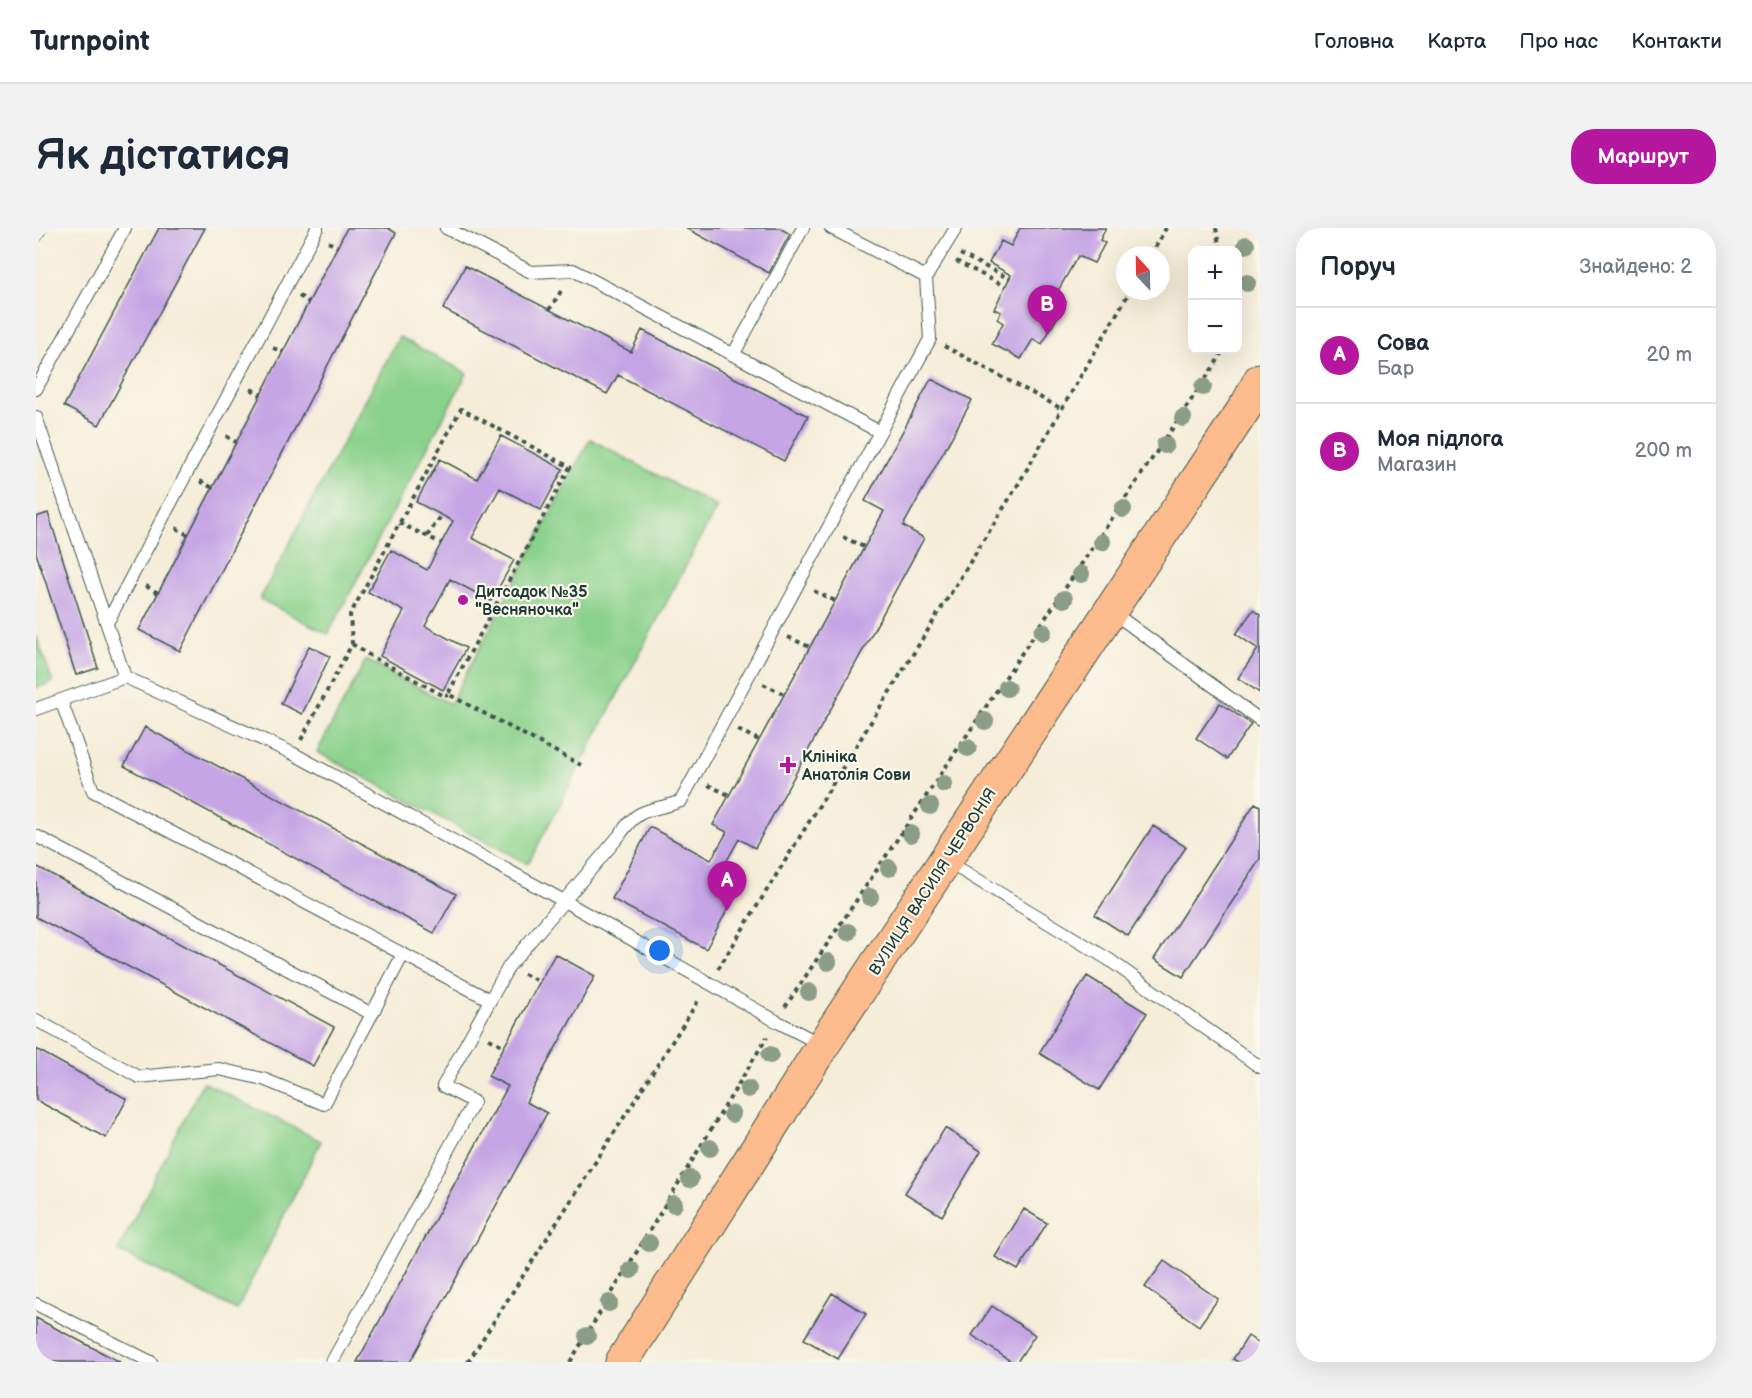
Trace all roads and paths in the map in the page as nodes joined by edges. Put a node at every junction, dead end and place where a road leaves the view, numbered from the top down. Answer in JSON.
{"nodes":[{"id":1,"x":40,"y":228,"type":"edge"},
{"id":2,"x":125,"y":228,"type":"edge"},
{"id":3,"x":317,"y":228,"type":"edge"},
{"id":4,"x":446,"y":228,"type":"edge"},
{"id":5,"x":803,"y":228,"type":"edge"},
{"id":6,"x":831,"y":228,"type":"edge"},
{"id":7,"x":956,"y":228,"type":"edge"},
{"id":8,"x":1166,"y":228,"type":"edge"},
{"id":9,"x":1216,"y":228,"type":"edge"},
{"id":10,"x":36,"y":236,"type":"edge"},
{"id":11,"x":1156,"y":246,"type":"edge"},
{"id":12,"x":1219,"y":246,"type":"edge"},
{"id":13,"x":942,"y":250,"type":"junction"},
{"id":14,"x":926,"y":277,"type":"junction"},
{"id":15,"x":1010,"y":279,"type":"dead end"},
{"id":16,"x":1006,"y":287,"type":"dead end"},
{"id":17,"x":1125,"y":300,"type":"edge"},
{"id":18,"x":930,"y":339,"type":"junction"},
{"id":19,"x":1221,"y":354,"type":"edge"},
{"id":20,"x":733,"y":355,"type":"junction"},
{"id":21,"x":36,"y":389,"type":"edge"},
{"id":22,"x":1256,"y":392,"type":"edge"},
{"id":23,"x":1062,"y":409,"type":"junction"},
{"id":24,"x":36,"y":417,"type":"edge"},
{"id":25,"x":880,"y":432,"type":"junction"},
{"id":26,"x":442,"y":515,"type":"dead end"},
{"id":27,"x":399,"y":524,"type":"junction"},
{"id":28,"x":828,"y":529,"type":"junction"},
{"id":29,"x":427,"y":537,"type":"junction"},
{"id":30,"x":441,"y":543,"type":"dead end"},
{"id":31,"x":864,"y":547,"type":"dead end"},
{"id":32,"x":1111,"y":611,"type":"junction"},
{"id":33,"x":107,"y":623,"type":"junction"},
{"id":34,"x":352,"y":644,"type":"junction"},
{"id":35,"x":125,"y":677,"type":"junction"},
{"id":36,"x":448,"y":694,"type":"junction"},
{"id":37,"x":61,"y":700,"type":"junction"},
{"id":38,"x":36,"y":709,"type":"edge"},
{"id":39,"x":1260,"y":720,"type":"edge"},
{"id":40,"x":292,"y":753,"type":"junction"},
{"id":41,"x":581,"y":765,"type":"dead end"},
{"id":42,"x":36,"y":836,"type":"edge"},
{"id":43,"x":945,"y":860,"type":"junction"},
{"id":44,"x":564,"y":901,"type":"junction"},
{"id":45,"x":403,"y":954,"type":"junction"},
{"id":46,"x":709,"y":984,"type":"junction"},
{"id":47,"x":490,"y":1000,"type":"junction"},
{"id":48,"x":372,"y":1014,"type":"junction"},
{"id":49,"x":36,"y":1020,"type":"edge"},
{"id":50,"x":776,"y":1021,"type":"junction"},
{"id":51,"x":823,"y":1046,"type":"junction"},
{"id":52,"x":1260,"y":1067,"type":"edge"},
{"id":53,"x":36,"y":1304,"type":"edge"},
{"id":54,"x":151,"y":1362,"type":"edge"},
{"id":55,"x":332,"y":1362,"type":"edge"},
{"id":56,"x":468,"y":1362,"type":"edge"},
{"id":57,"x":570,"y":1362,"type":"edge"},
{"id":58,"x":622,"y":1362,"type":"edge"}],
"edges":[{"from":1,"to":10,"type":"lane"},
{"from":2,"to":21,"type":"lane"},
{"from":3,"to":33,"type":"lane"},
{"from":4,"to":20,"type":"lane"},
{"from":5,"to":20,"type":"lane"},
{"from":6,"to":14,"type":"lane"},
{"from":7,"to":13,"type":"lane"},
{"from":8,"to":11,"type":"path"},
{"from":9,"to":12,"type":"path"},
{"from":13,"to":14,"type":"lane"},
{"from":13,"to":15,"type":"path"},
{"from":13,"to":16,"type":"path"},
{"from":14,"to":18,"type":"lane"},
{"from":17,"to":23,"type":"path"},
{"from":18,"to":23,"type":"path"},
{"from":18,"to":25,"type":"lane"},
{"from":19,"to":50,"type":"path"},
{"from":20,"to":25,"type":"lane"},
{"from":22,"to":32,"type":"main road","name":"ВУЛИЦЯ ВАСИЛЯ ЧЕРВОНІЯ"},
{"from":23,"to":46,"type":"path"},
{"from":24,"to":33,"type":"lane"},
{"from":25,"to":28,"type":"lane"},
{"from":26,"to":29,"type":"path"},
{"from":27,"to":29,"type":"path"},
{"from":27,"to":34,"type":"path"},
{"from":27,"to":36,"type":"path"},
{"from":28,"to":31,"type":"path"},
{"from":28,"to":44,"type":"lane"},
{"from":29,"to":30,"type":"path"},
{"from":32,"to":39,"type":"lane"},
{"from":32,"to":43,"type":"main road","name":"ВУЛИЦЯ ВАСИЛЯ ЧЕРВОНІЯ"},
{"from":33,"to":35,"type":"lane"},
{"from":34,"to":36,"type":"path"},
{"from":34,"to":40,"type":"path"},
{"from":35,"to":37,"type":"lane"},
{"from":35,"to":40,"type":"lane"},
{"from":36,"to":41,"type":"path"},
{"from":37,"to":38,"type":"lane"},
{"from":37,"to":45,"type":"lane"},
{"from":40,"to":44,"type":"lane"},
{"from":42,"to":48,"type":"lane"},
{"from":43,"to":51,"type":"main road","name":"ВУЛИЦЯ ВАСИЛЯ ЧЕРВОНІЯ"},
{"from":43,"to":52,"type":"lane"},
{"from":44,"to":46,"type":"lane"},
{"from":44,"to":47,"type":"lane"},
{"from":45,"to":47,"type":"lane"},
{"from":45,"to":48,"type":"lane"},
{"from":46,"to":50,"type":"lane"},
{"from":46,"to":56,"type":"path"},
{"from":47,"to":55,"type":"lane"},
{"from":48,"to":49,"type":"lane"},
{"from":50,"to":51,"type":"lane"},
{"from":50,"to":57,"type":"path"},
{"from":51,"to":58,"type":"main road","name":"ВУЛИЦЯ ВАСИЛЯ ЧЕРВОНІЯ"},
{"from":53,"to":54,"type":"lane"}]}
